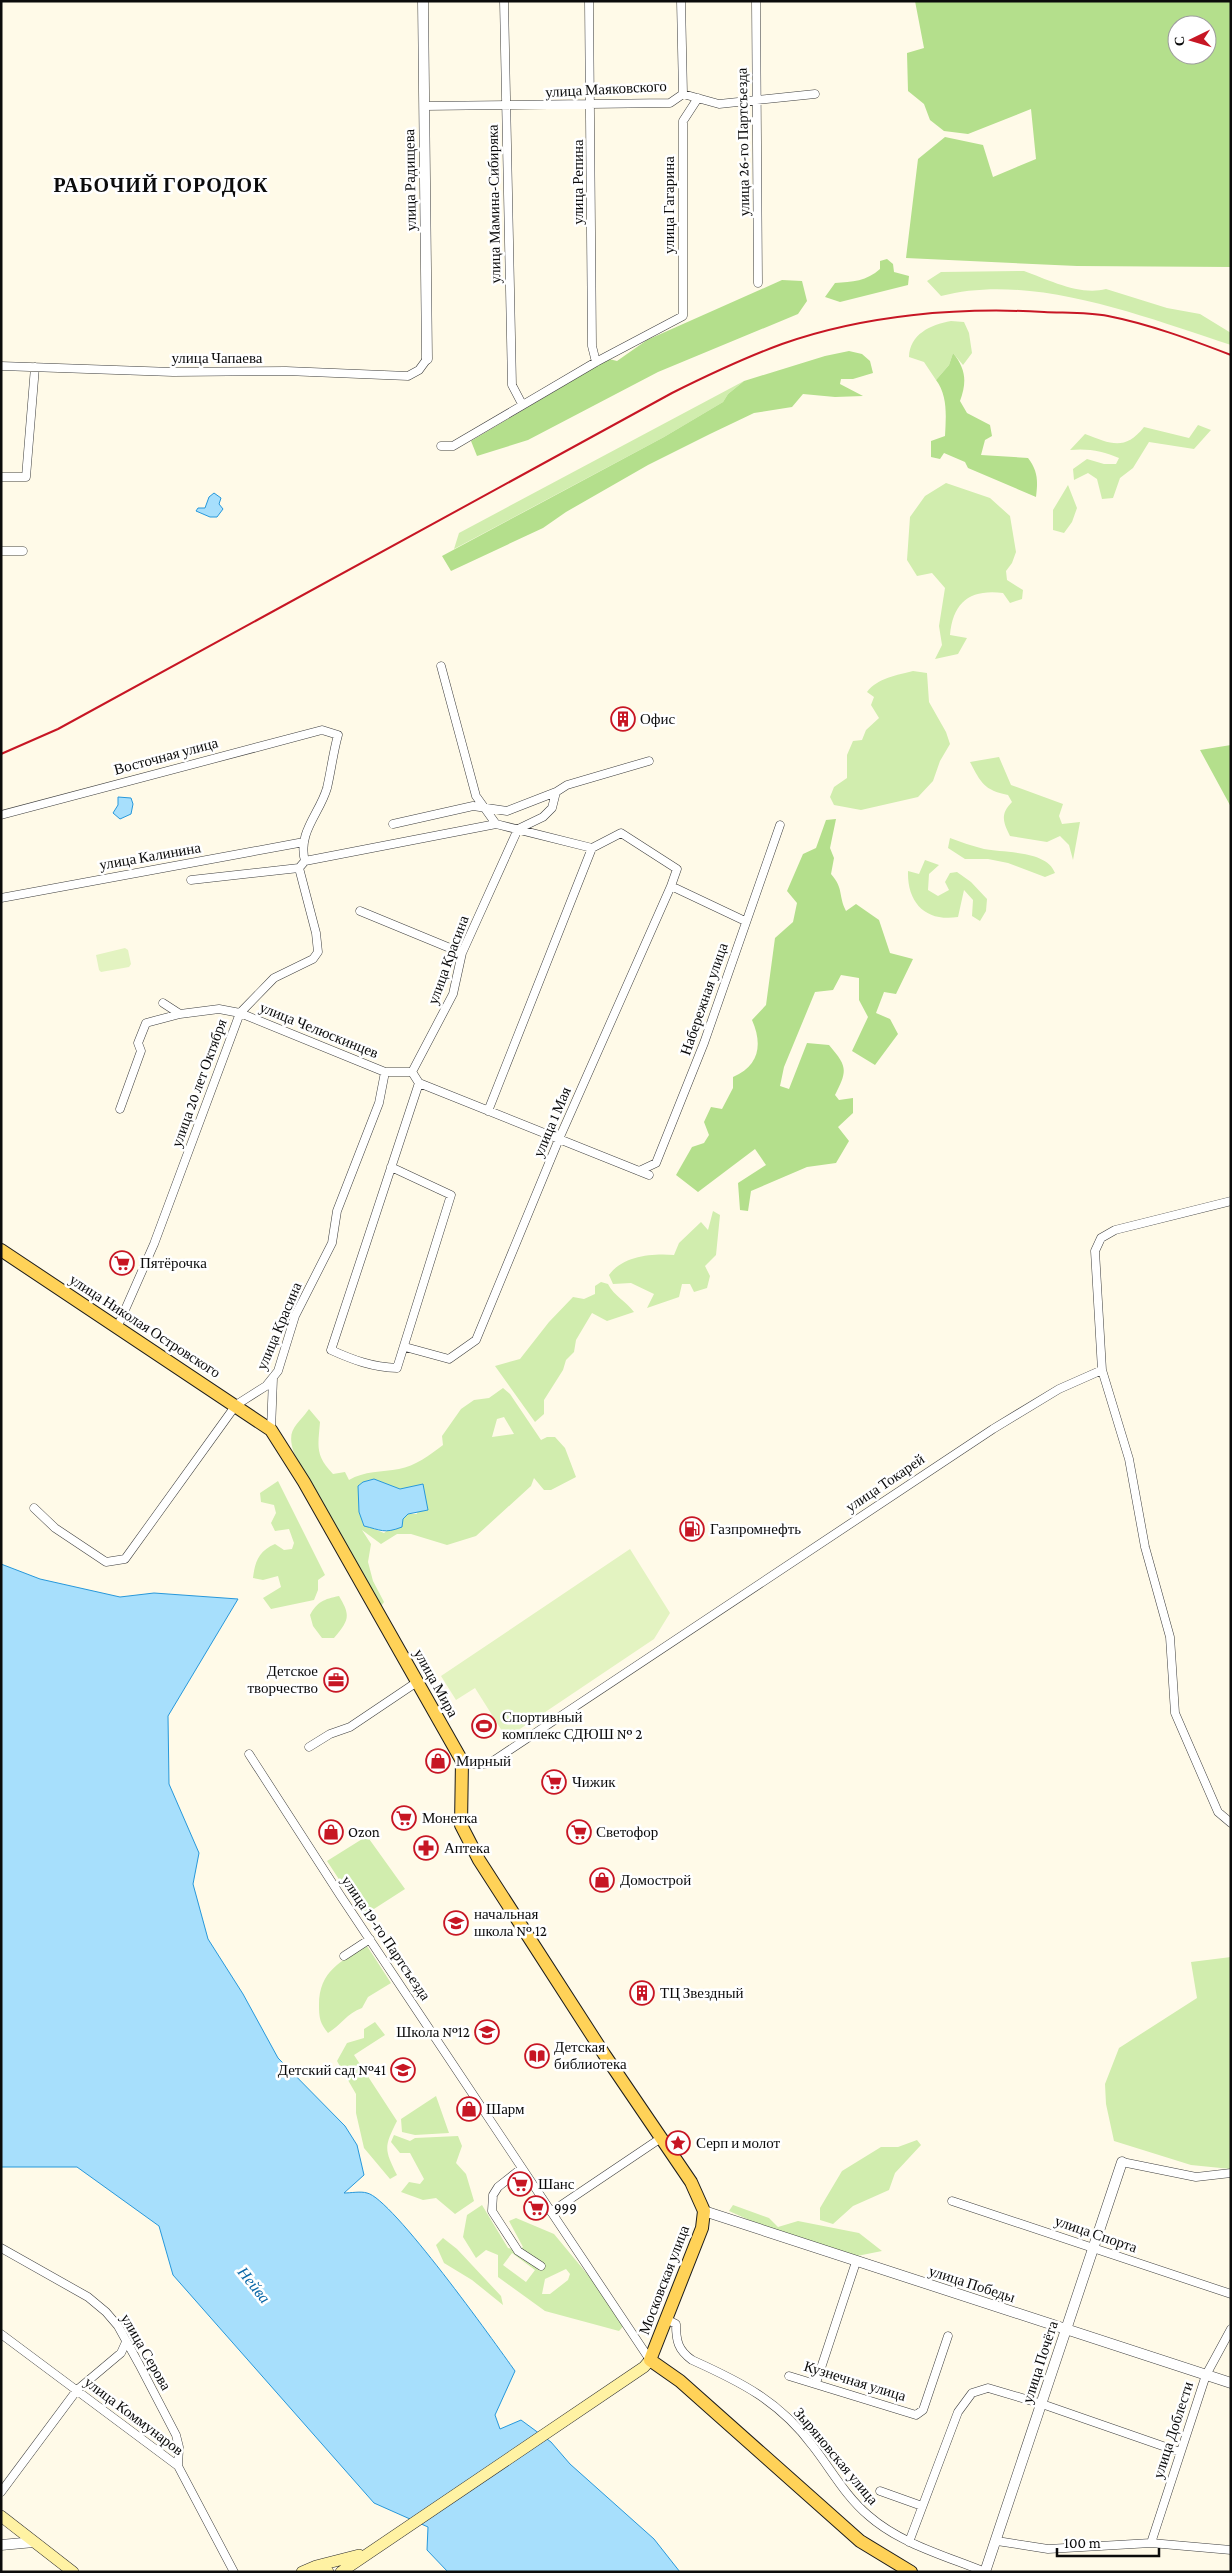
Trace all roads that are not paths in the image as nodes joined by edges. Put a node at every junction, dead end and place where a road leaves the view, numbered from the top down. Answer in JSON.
{"nodes":[{"id":1,"x":423,"y":1,"type":"edge"},
{"id":2,"x":504,"y":1,"type":"edge"},
{"id":3,"x":589,"y":1,"type":"edge"},
{"id":4,"x":681,"y":1,"type":"edge"},
{"id":5,"x":756,"y":1,"type":"edge"},
{"id":6,"x":684,"y":94,"type":"junction"},
{"id":7,"x":816,"y":94,"type":"dead end"},
{"id":8,"x":698,"y":98,"type":"junction"},
{"id":9,"x":756,"y":99,"type":"junction"},
{"id":10,"x":591,"y":105,"type":"junction"},
{"id":11,"x":424,"y":106,"type":"junction"},
{"id":12,"x":506,"y":106,"type":"junction"},
{"id":13,"x":758,"y":283,"type":"dead end"},
{"id":14,"x":427,"y":359,"type":"joint"},
{"id":15,"x":596,"y":362,"type":"junction"},
{"id":16,"x":1,"y":366,"type":"edge"},
{"id":17,"x":34,"y":367,"type":"junction"},
{"id":18,"x":522,"y":404,"type":"junction"},
{"id":19,"x":441,"y":446,"type":"dead end"},
{"id":20,"x":1,"y":477,"type":"edge"},
{"id":21,"x":1,"y":551,"type":"edge"},
{"id":22,"x":23,"y":551,"type":"dead end"},
{"id":23,"x":442,"y":666,"type":"dead end"},
{"id":24,"x":649,"y":761,"type":"dead end"},
{"id":25,"x":556,"y":792,"type":"junction"},
{"id":26,"x":486,"y":810,"type":"junction"},
{"id":27,"x":1,"y":815,"type":"edge"},
{"id":28,"x":393,"y":824,"type":"dead end"},
{"id":29,"x":496,"y":824,"type":"junction"},
{"id":30,"x":780,"y":825,"type":"dead end"},
{"id":31,"x":518,"y":829,"type":"junction"},
{"id":32,"x":304,"y":842,"type":"junction"},
{"id":33,"x":592,"y":848,"type":"junction"},
{"id":34,"x":305,"y":861,"type":"junction"},
{"id":35,"x":299,"y":868,"type":"junction"},
{"id":36,"x":191,"y":880,"type":"dead end"},
{"id":37,"x":671,"y":886,"type":"junction"},
{"id":38,"x":1,"y":898,"type":"edge"},
{"id":39,"x":360,"y":912,"type":"dead end"},
{"id":40,"x":745,"y":921,"type":"junction"},
{"id":41,"x":462,"y":953,"type":"junction"},
{"id":42,"x":163,"y":1004,"type":"dead end"},
{"id":43,"x":240,"y":1013,"type":"junction"},
{"id":44,"x":180,"y":1014,"type":"junction"},
{"id":45,"x":385,"y":1072,"type":"junction"},
{"id":46,"x":412,"y":1072,"type":"junction"},
{"id":47,"x":419,"y":1083,"type":"junction"},
{"id":48,"x":120,"y":1109,"type":"dead end"},
{"id":49,"x":488,"y":1111,"type":"junction"},
{"id":50,"x":559,"y":1139,"type":"junction"},
{"id":51,"x":391,"y":1167,"type":"junction"},
{"id":52,"x":639,"y":1171,"type":"junction"},
{"id":53,"x":649,"y":1175,"type":"dead end"},
{"id":54,"x":1231,"y":1201,"type":"edge"},
{"id":55,"x":1,"y":1250,"type":"edge"},
{"id":56,"x":117,"y":1328,"type":"junction"},
{"id":57,"x":405,"y":1347,"type":"junction"},
{"id":58,"x":1102,"y":1370,"type":"junction"},
{"id":59,"x":273,"y":1378,"type":"junction"},
{"id":60,"x":236,"y":1405,"type":"junction"},
{"id":61,"x":271,"y":1430,"type":"junction"},
{"id":62,"x":34,"y":1508,"type":"dead end"},
{"id":63,"x":417,"y":1682,"type":"junction"},
{"id":64,"x":309,"y":1747,"type":"dead end"},
{"id":65,"x":249,"y":1754,"type":"dead end"},
{"id":66,"x":462,"y":1761,"type":"junction"},
{"id":67,"x":1231,"y":1823,"type":"edge"},
{"id":68,"x":370,"y":1940,"type":"junction"},
{"id":69,"x":344,"y":1956,"type":"dead end"},
{"id":70,"x":661,"y":2138,"type":"junction"},
{"id":71,"x":1122,"y":2162,"type":"joint"},
{"id":72,"x":522,"y":2168,"type":"junction"},
{"id":73,"x":1231,"y":2173,"type":"edge"},
{"id":74,"x":952,"y":2201,"type":"dead end"},
{"id":75,"x":704,"y":2211,"type":"junction"},
{"id":76,"x":552,"y":2212,"type":"junction"},
{"id":77,"x":1094,"y":2247,"type":"junction"},
{"id":78,"x":1,"y":2248,"type":"edge"},
{"id":79,"x":856,"y":2262,"type":"junction"},
{"id":80,"x":541,"y":2266,"type":"dead end"},
{"id":81,"x":1231,"y":2294,"type":"edge"},
{"id":82,"x":666,"y":2319,"type":"junction"},
{"id":83,"x":1231,"y":2329,"type":"edge"},
{"id":84,"x":1066,"y":2330,"type":"junction"},
{"id":85,"x":1,"y":2334,"type":"edge"},
{"id":86,"x":948,"y":2336,"type":"dead end"},
{"id":87,"x":126,"y":2342,"type":"junction"},
{"id":88,"x":650,"y":2360,"type":"junction"},
{"id":89,"x":1206,"y":2375,"type":"junction"},
{"id":90,"x":788,"y":2376,"type":"dead end"},
{"id":91,"x":816,"y":2383,"type":"junction"},
{"id":92,"x":1231,"y":2383,"type":"edge"},
{"id":93,"x":77,"y":2390,"type":"junction"},
{"id":94,"x":1042,"y":2404,"type":"junction"},
{"id":95,"x":1180,"y":2452,"type":"junction"},
{"id":96,"x":178,"y":2466,"type":"junction"},
{"id":97,"x":880,"y":2491,"type":"dead end"},
{"id":98,"x":1,"y":2492,"type":"edge"},
{"id":99,"x":922,"y":2506,"type":"junction"},
{"id":100,"x":1,"y":2516,"type":"edge"},
{"id":101,"x":996,"y":2541,"type":"junction"},
{"id":102,"x":34,"y":2542,"type":"junction"},
{"id":103,"x":909,"y":2542,"type":"junction"},
{"id":104,"x":1151,"y":2543,"type":"junction"},
{"id":105,"x":1,"y":2545,"type":"edge"},
{"id":106,"x":1231,"y":2550,"type":"edge"},
{"id":107,"x":366,"y":2553,"type":"junction"},
{"id":108,"x":306,"y":2570,"type":"edge"},
{"id":109,"x":73,"y":2572,"type":"edge"},
{"id":110,"x":234,"y":2572,"type":"edge"},
{"id":111,"x":328,"y":2572,"type":"edge"},
{"id":112,"x":341,"y":2572,"type":"edge"},
{"id":113,"x":912,"y":2572,"type":"edge"},
{"id":114,"x":985,"y":2572,"type":"edge"}],
"edges":[{"from":1,"to":11,"type":"street","name":"улица Радищева"},
{"from":2,"to":12,"type":"street","name":"улица Мамина-Сибиряка"},
{"from":3,"to":10,"type":"street","name":"улица Репина"},
{"from":4,"to":6,"type":"street"},
{"from":5,"to":9,"type":"street","name":"улица 26-го Партсъезда"},
{"from":6,"to":8,"type":"street","name":"улица Маяковского"},
{"from":6,"to":10,"type":"street","name":"улица Маяковского"},
{"from":7,"to":9,"type":"street","name":"улица Маяковского"},
{"from":8,"to":9,"type":"street","name":"улица Маяковского"},
{"from":8,"to":15,"type":"street","name":"улица Гагарина"},
{"from":9,"to":13,"type":"street","name":"улица 26-го Партсъезда"},
{"from":10,"to":12,"type":"street","name":"улица Маяковского"},
{"from":10,"to":15,"type":"street","name":"улица Репина"},
{"from":11,"to":12,"type":"street","name":"улица Маяковского"},
{"from":11,"to":14,"type":"street","name":"улица Радищева"},
{"from":12,"to":18,"type":"street","name":"улица Мамина-Сибиряка"},
{"from":14,"to":17,"type":"street","name":"улица Чапаева"},
{"from":15,"to":18,"type":"street"},
{"from":16,"to":17,"type":"street","name":"улица Чапаева"},
{"from":17,"to":20,"type":"street"},
{"from":18,"to":19,"type":"street"},
{"from":21,"to":22,"type":"street"},
{"from":23,"to":26,"type":"street"},
{"from":24,"to":25,"type":"street"},
{"from":25,"to":26,"type":"street"},
{"from":25,"to":31,"type":"street"},
{"from":26,"to":28,"type":"street"},
{"from":26,"to":29,"type":"street"},
{"from":27,"to":32,"type":"street","name":"Восточная улица"},
{"from":29,"to":31,"type":"street"},
{"from":29,"to":34,"type":"street"},
{"from":30,"to":40,"type":"street","name":"Набережная улица"},
{"from":31,"to":33,"type":"street"},
{"from":31,"to":41,"type":"street","name":"улица Красина"},
{"from":32,"to":34,"type":"street"},
{"from":32,"to":38,"type":"street","name":"улица Калинина"},
{"from":33,"to":37,"type":"street"},
{"from":33,"to":49,"type":"street"},
{"from":34,"to":35,"type":"street"},
{"from":35,"to":36,"type":"street","name":"улица Калинина"},
{"from":35,"to":43,"type":"street","name":"улица 20 лет Октября"},
{"from":37,"to":40,"type":"street"},
{"from":37,"to":50,"type":"street","name":"улица 1 Мая"},
{"from":39,"to":41,"type":"street"},
{"from":40,"to":52,"type":"street","name":"Набережная улица"},
{"from":41,"to":46,"type":"street","name":"улица Красина"},
{"from":42,"to":44,"type":"street"},
{"from":43,"to":44,"type":"street","name":"улица Челюскинцев"},
{"from":43,"to":45,"type":"street","name":"улица Челюскинцев"},
{"from":43,"to":56,"type":"street","name":"улица 20 лет Октября"},
{"from":44,"to":48,"type":"street","name":"улица Челюскинцев"},
{"from":45,"to":46,"type":"street","name":"улица Челюскинцев"},
{"from":45,"to":59,"type":"street","name":"улица Красина"},
{"from":46,"to":47,"type":"street"},
{"from":47,"to":49,"type":"street"},
{"from":47,"to":51,"type":"street"},
{"from":49,"to":50,"type":"street"},
{"from":50,"to":52,"type":"street"},
{"from":50,"to":57,"type":"street","name":"улица 1 Мая"},
{"from":51,"to":57,"type":"street"},
{"from":51,"to":57,"type":"street"},
{"from":52,"to":53,"type":"street"},
{"from":54,"to":58,"type":"street"},
{"from":55,"to":56,"type":"main road","name":"улица Николая Островского"},
{"from":56,"to":60,"type":"main road","name":"улица Николая Островского"},
{"from":58,"to":66,"type":"street","name":"улица Токарей"},
{"from":58,"to":67,"type":"street"},
{"from":59,"to":60,"type":"street","name":"улица Красина"},
{"from":59,"to":61,"type":"street"},
{"from":60,"to":61,"type":"main road","name":"улица Николая Островского"},
{"from":60,"to":62,"type":"street","name":"улица Красина"},
{"from":61,"to":63,"type":"main road","name":"улица Мира"},
{"from":63,"to":64,"type":"street"},
{"from":63,"to":66,"type":"main road","name":"улица Мира"},
{"from":65,"to":68,"type":"street","name":"улица 19-го Партсъезда"},
{"from":66,"to":70,"type":"main road"},
{"from":68,"to":69,"type":"street"},
{"from":68,"to":72,"type":"street","name":"улица 19-го Партсъезда"},
{"from":70,"to":75,"type":"main road"},
{"from":70,"to":76,"type":"street"},
{"from":71,"to":73,"type":"street"},
{"from":71,"to":77,"type":"street","name":"улица Почёта"},
{"from":72,"to":76,"type":"street","name":"улица 19-го Партсъезда"},
{"from":72,"to":80,"type":"street"},
{"from":74,"to":77,"type":"street","name":"улица Спорта"},
{"from":75,"to":79,"type":"street","name":"улица Победы"},
{"from":75,"to":82,"type":"main road","name":"Московская улица"},
{"from":76,"to":88,"type":"street","name":"улица 19-го Партсъезда"},
{"from":77,"to":81,"type":"street","name":"улица Спорта"},
{"from":77,"to":84,"type":"street","name":"улица Почёта"},
{"from":78,"to":87,"type":"street","name":"улица Серова"},
{"from":79,"to":84,"type":"street","name":"улица Победы"},
{"from":79,"to":91,"type":"street"},
{"from":82,"to":88,"type":"main road","name":"Московская улица"},
{"from":82,"to":103,"type":"street","name":"Зыряновская улица"},
{"from":83,"to":89,"type":"street","name":"улица Доблести"},
{"from":84,"to":89,"type":"street","name":"улица Победы"},
{"from":84,"to":94,"type":"street","name":"улица Почёта"},
{"from":85,"to":93,"type":"street","name":"улица Коммунаров"},
{"from":86,"to":91,"type":"street","name":"Кузнечная улица"},
{"from":87,"to":93,"type":"street"},
{"from":87,"to":96,"type":"street","name":"улица Серова"},
{"from":88,"to":107,"type":"main road"},
{"from":88,"to":113,"type":"main road"},
{"from":89,"to":92,"type":"street","name":"улица Победы"},
{"from":89,"to":95,"type":"street","name":"улица Доблести"},
{"from":90,"to":91,"type":"street","name":"Кузнечная улица"},
{"from":93,"to":96,"type":"street","name":"улица Коммунаров"},
{"from":93,"to":98,"type":"street"},
{"from":94,"to":95,"type":"street"},
{"from":94,"to":99,"type":"street"},
{"from":94,"to":101,"type":"street","name":"улица Почёта"},
{"from":95,"to":104,"type":"street","name":"улица Доблести"},
{"from":96,"to":110,"type":"street","name":"улица Коммунаров"},
{"from":97,"to":99,"type":"street","name":"Зыряновская улица"},
{"from":99,"to":103,"type":"street"},
{"from":100,"to":102,"type":"main road"},
{"from":101,"to":104,"type":"street"},
{"from":101,"to":114,"type":"street","name":"улица Почёта"},
{"from":102,"to":105,"type":"street"},
{"from":102,"to":109,"type":"main road"},
{"from":103,"to":114,"type":"street","name":"Зыряновская улица"},
{"from":104,"to":106,"type":"street"},
{"from":107,"to":108,"type":"main road"},
{"from":107,"to":112,"type":"main road"},
{"from":108,"to":111,"type":"main road"}]}
